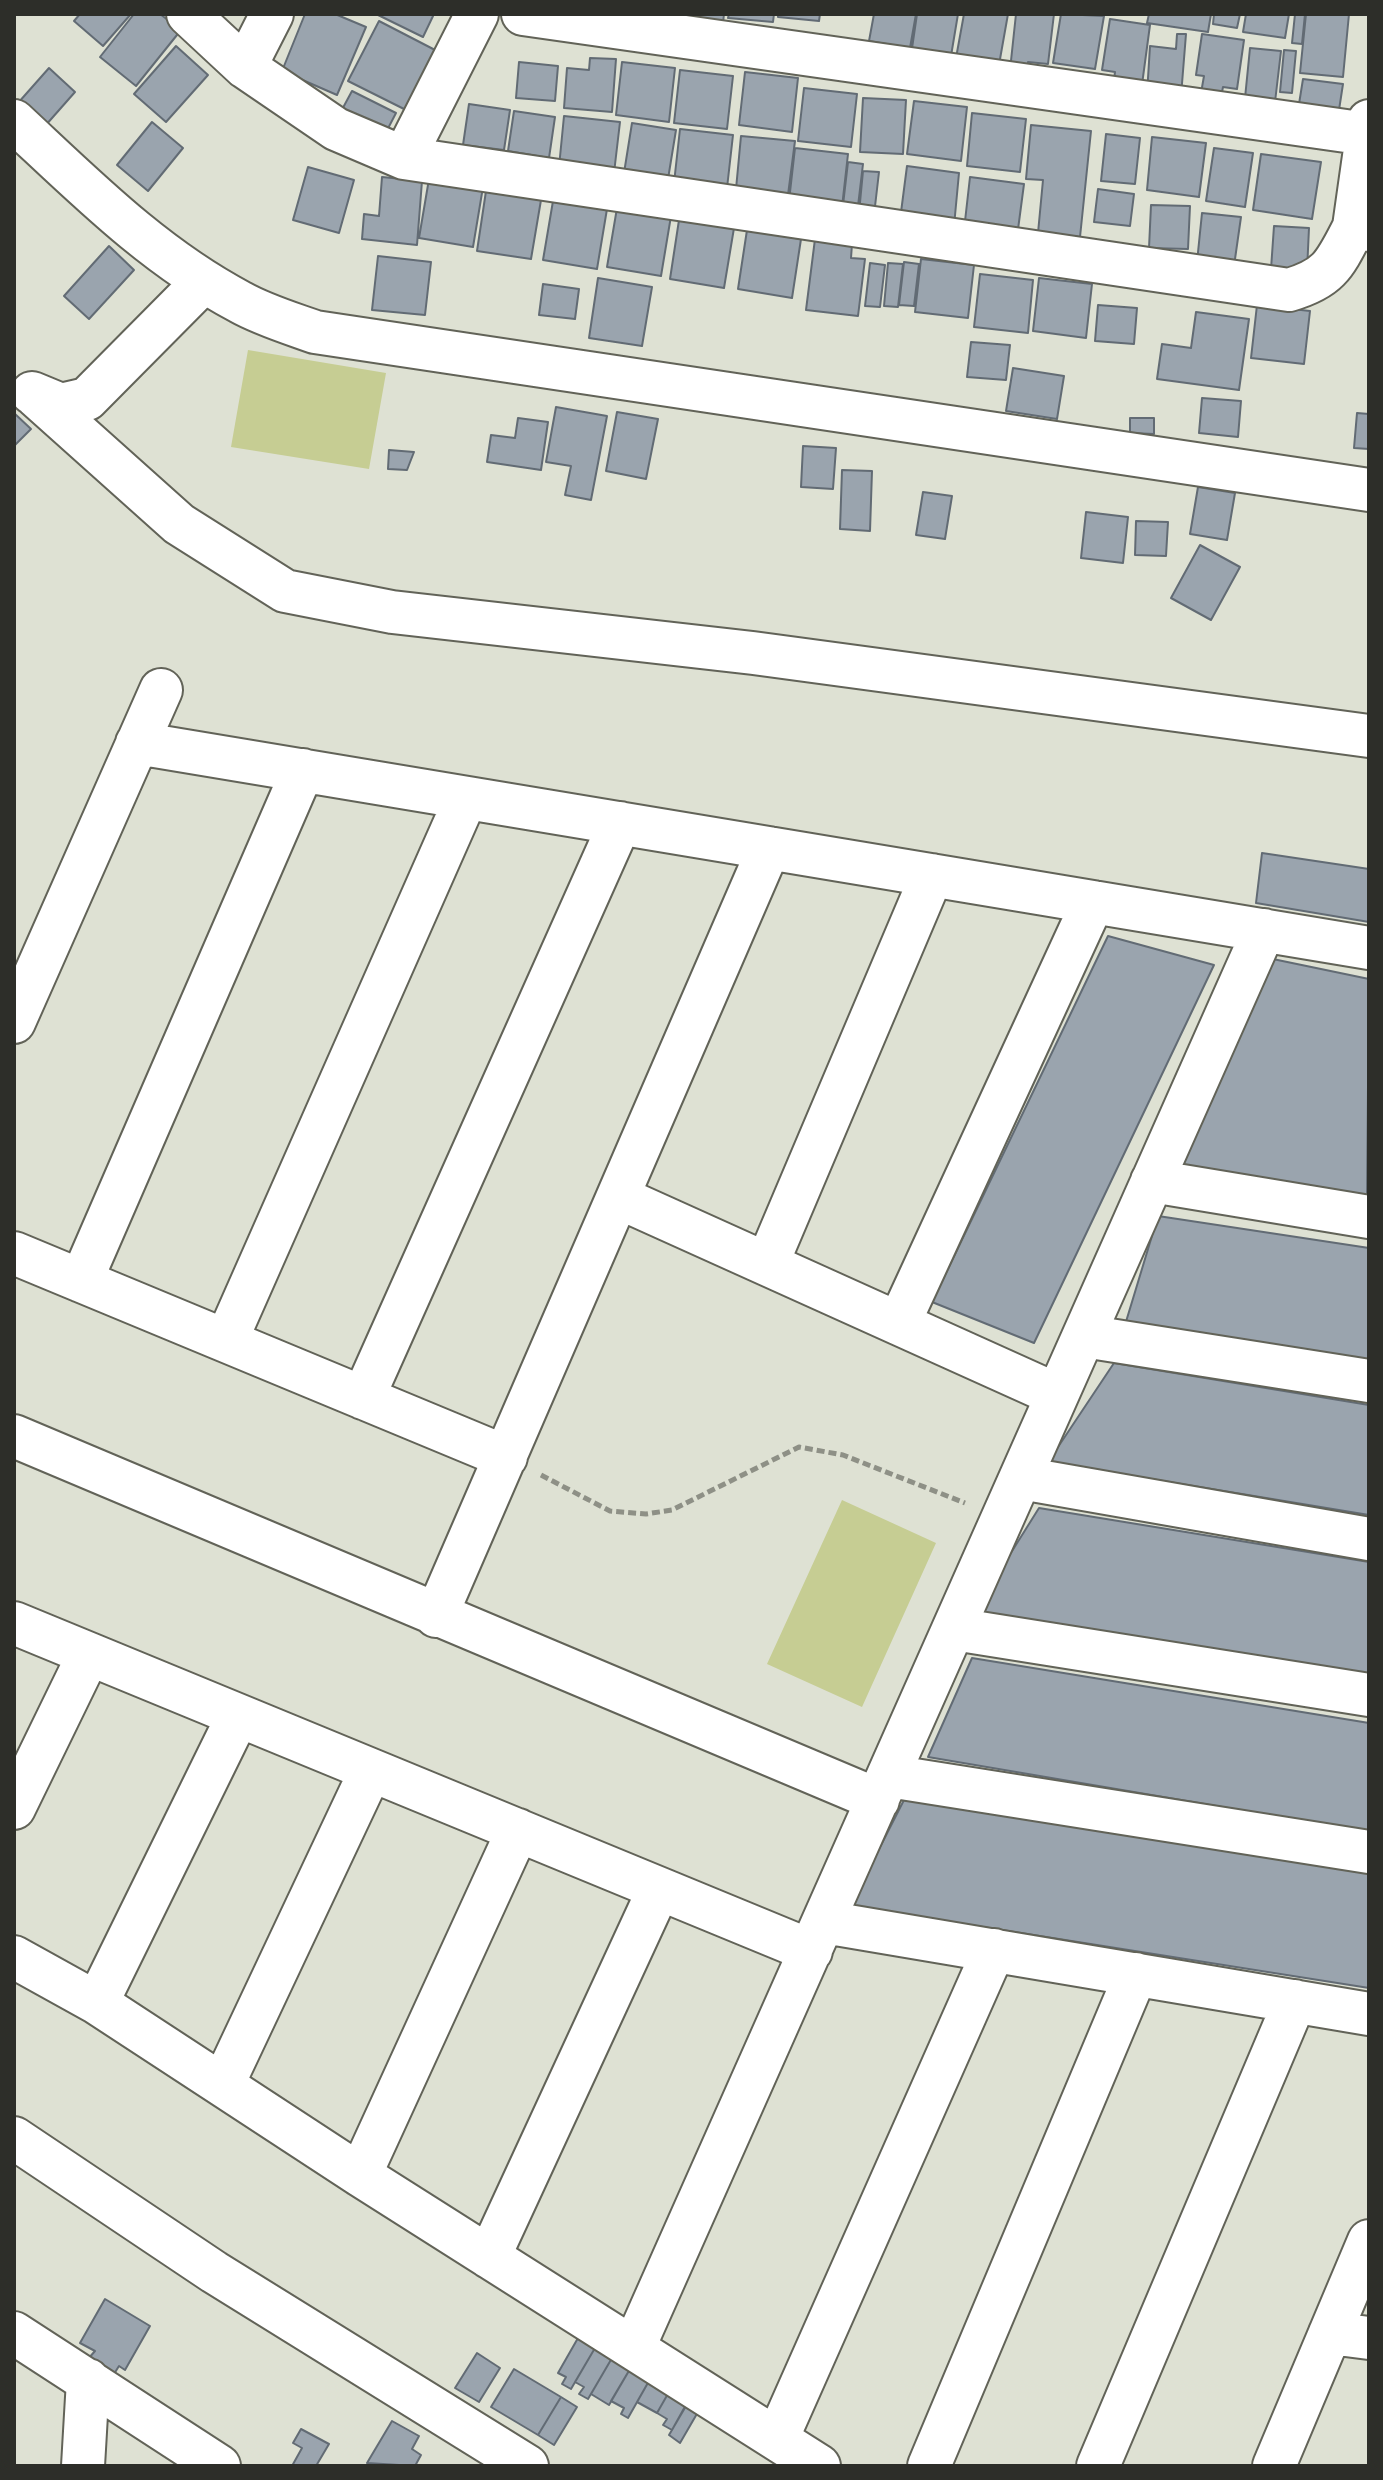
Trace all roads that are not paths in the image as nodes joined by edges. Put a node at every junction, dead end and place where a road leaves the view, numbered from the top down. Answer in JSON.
{"nodes":[{"id":1,"x":188,"y":14,"type":"edge"},
{"id":2,"x":272,"y":14,"type":"edge"},
{"id":3,"x":477,"y":14,"type":"edge"},
{"id":4,"x":523,"y":14,"type":"edge"},
{"id":5,"x":245,"y":67,"type":"junction"},
{"id":6,"x":14,"y":121,"type":"edge"},
{"id":7,"x":1368,"y":128,"type":"edge"},
{"id":8,"x":404,"y":158,"type":"junction"},
{"id":9,"x":1361,"y":228,"type":"edge"},
{"id":10,"x":204,"y":281,"type":"junction"},
{"id":11,"x":25,"y":389,"type":"edge"},
{"id":12,"x":1369,"y":490,"type":"edge"},
{"id":13,"x":161,"y":690,"type":"dead end"},
{"id":14,"x":1369,"y":736,"type":"edge"},
{"id":15,"x":137,"y":743,"type":"junction"},
{"id":16,"x":303,"y":770,"type":"junction"},
{"id":17,"x":466,"y":798,"type":"junction"},
{"id":18,"x":620,"y":823,"type":"junction"},
{"id":19,"x":769,"y":848,"type":"junction"},
{"id":20,"x":932,"y":875,"type":"junction"},
{"id":21,"x":1093,"y":902,"type":"junction"},
{"id":22,"x":1264,"y":930,"type":"junction"},
{"id":23,"x":1369,"y":948,"type":"edge"},
{"id":24,"x":14,"y":1022,"type":"edge"},
{"id":25,"x":1152,"y":1181,"type":"junction"},
{"id":26,"x":618,"y":1197,"type":"junction"},
{"id":27,"x":1369,"y":1217,"type":"edge"},
{"id":28,"x":14,"y":1253,"type":"edge"},
{"id":29,"x":767,"y":1264,"type":"junction"},
{"id":30,"x":81,"y":1281,"type":"junction"},
{"id":31,"x":899,"y":1323,"type":"junction"},
{"id":32,"x":1084,"y":1336,"type":"junction"},
{"id":33,"x":226,"y":1341,"type":"junction"},
{"id":34,"x":1369,"y":1381,"type":"edge"},
{"id":35,"x":1057,"y":1395,"type":"junction"},
{"id":36,"x":363,"y":1398,"type":"junction"},
{"id":37,"x":14,"y":1436,"type":"edge"},
{"id":38,"x":506,"y":1457,"type":"junction"},
{"id":39,"x":1021,"y":1478,"type":"junction"},
{"id":40,"x":1369,"y":1539,"type":"edge"},
{"id":41,"x":436,"y":1616,"type":"junction"},
{"id":42,"x":14,"y":1623,"type":"edge"},
{"id":43,"x":954,"y":1629,"type":"junction"},
{"id":44,"x":89,"y":1654,"type":"junction"},
{"id":45,"x":1369,"y":1695,"type":"edge"},
{"id":46,"x":238,"y":1716,"type":"junction"},
{"id":47,"x":371,"y":1770,"type":"junction"},
{"id":48,"x":883,"y":1788,"type":"junction"},
{"id":49,"x":14,"y":1808,"type":"edge"},
{"id":50,"x":518,"y":1830,"type":"junction"},
{"id":51,"x":1369,"y":1852,"type":"edge"},
{"id":52,"x":659,"y":1889,"type":"junction"},
{"id":53,"x":817,"y":1936,"type":"junction"},
{"id":54,"x":994,"y":1950,"type":"junction"},
{"id":55,"x":14,"y":1957,"type":"edge"},
{"id":56,"x":1136,"y":1974,"type":"junction"},
{"id":57,"x":1295,"y":2001,"type":"junction"},
{"id":58,"x":97,"y":2003,"type":"junction"},
{"id":59,"x":1369,"y":2014,"type":"edge"},
{"id":60,"x":223,"y":2084,"type":"junction"},
{"id":61,"x":14,"y":2138,"type":"edge"},
{"id":62,"x":360,"y":2175,"type":"junction"},
{"id":63,"x":1369,"y":2241,"type":"edge"},
{"id":64,"x":489,"y":2257,"type":"junction"},
{"id":65,"x":14,"y":2333,"type":"edge"},
{"id":66,"x":1349,"y":2336,"type":"edge"},
{"id":67,"x":634,"y":2347,"type":"junction"},
{"id":68,"x":88,"y":2380,"type":"junction"},
{"id":69,"x":777,"y":2439,"type":"junction"},
{"id":70,"x":83,"y":2466,"type":"edge"},
{"id":71,"x":219,"y":2466,"type":"edge"},
{"id":72,"x":527,"y":2466,"type":"edge"},
{"id":73,"x":819,"y":2466,"type":"edge"},
{"id":74,"x":929,"y":2466,"type":"edge"},
{"id":75,"x":1098,"y":2466,"type":"edge"},
{"id":76,"x":1274,"y":2466,"type":"edge"}],
"edges":[{"from":1,"to":5,"type":"street"},
{"from":2,"to":5,"type":"street"},
{"from":3,"to":8,"type":"street"},
{"from":4,"to":7,"type":"street"},
{"from":5,"to":8,"type":"street"},
{"from":6,"to":10,"type":"street"},
{"from":7,"to":9,"type":"street"},
{"from":8,"to":9,"type":"street"},
{"from":10,"to":11,"type":"street"},
{"from":10,"to":12,"type":"street"},
{"from":11,"to":14,"type":"street"},
{"from":13,"to":15,"type":"street"},
{"from":15,"to":16,"type":"street"},
{"from":15,"to":24,"type":"street"},
{"from":16,"to":17,"type":"street"},
{"from":16,"to":30,"type":"street"},
{"from":17,"to":18,"type":"street"},
{"from":17,"to":33,"type":"street"},
{"from":18,"to":19,"type":"street"},
{"from":18,"to":36,"type":"street"},
{"from":19,"to":20,"type":"street"},
{"from":19,"to":26,"type":"street"},
{"from":20,"to":21,"type":"street"},
{"from":20,"to":29,"type":"street"},
{"from":21,"to":22,"type":"street"},
{"from":21,"to":31,"type":"street"},
{"from":22,"to":23,"type":"street"},
{"from":22,"to":25,"type":"street"},
{"from":25,"to":27,"type":"street"},
{"from":25,"to":32,"type":"street"},
{"from":26,"to":29,"type":"street"},
{"from":26,"to":38,"type":"street"},
{"from":28,"to":30,"type":"street"},
{"from":29,"to":31,"type":"street"},
{"from":30,"to":33,"type":"street"},
{"from":31,"to":35,"type":"street"},
{"from":32,"to":34,"type":"street"},
{"from":32,"to":35,"type":"street"},
{"from":33,"to":36,"type":"street"},
{"from":35,"to":39,"type":"street"},
{"from":36,"to":38,"type":"street"},
{"from":37,"to":41,"type":"street"},
{"from":38,"to":41,"type":"street"},
{"from":39,"to":40,"type":"street"},
{"from":39,"to":43,"type":"street"},
{"from":41,"to":48,"type":"street"},
{"from":42,"to":44,"type":"street"},
{"from":43,"to":45,"type":"street"},
{"from":43,"to":48,"type":"street"},
{"from":44,"to":46,"type":"street"},
{"from":44,"to":49,"type":"street"},
{"from":46,"to":47,"type":"street"},
{"from":46,"to":58,"type":"street"},
{"from":47,"to":50,"type":"street"},
{"from":47,"to":60,"type":"street"},
{"from":48,"to":51,"type":"street"},
{"from":48,"to":53,"type":"street"},
{"from":50,"to":52,"type":"street"},
{"from":50,"to":62,"type":"street"},
{"from":52,"to":53,"type":"street"},
{"from":52,"to":64,"type":"street"},
{"from":53,"to":54,"type":"street"},
{"from":53,"to":67,"type":"street"},
{"from":54,"to":56,"type":"street"},
{"from":54,"to":69,"type":"street"},
{"from":55,"to":58,"type":"street"},
{"from":56,"to":57,"type":"street"},
{"from":56,"to":74,"type":"street"},
{"from":57,"to":59,"type":"street"},
{"from":57,"to":75,"type":"street"},
{"from":58,"to":60,"type":"street"},
{"from":60,"to":62,"type":"street"},
{"from":61,"to":72,"type":"street"},
{"from":62,"to":64,"type":"street"},
{"from":63,"to":66,"type":"street"},
{"from":64,"to":67,"type":"street"},
{"from":65,"to":68,"type":"street"},
{"from":66,"to":76,"type":"street"},
{"from":67,"to":69,"type":"street"},
{"from":68,"to":70,"type":"street"},
{"from":68,"to":71,"type":"street"},
{"from":69,"to":73,"type":"street"}]}
